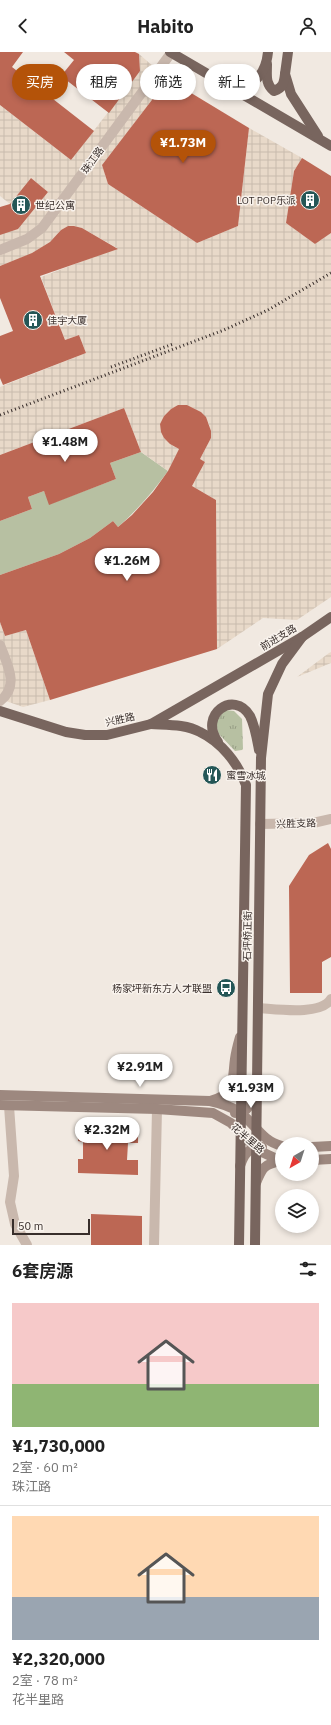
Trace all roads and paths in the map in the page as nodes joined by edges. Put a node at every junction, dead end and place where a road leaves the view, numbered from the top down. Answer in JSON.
{"nodes":[{"id":1,"x":170,"y":52,"type":"edge"},
{"id":2,"x":288,"y":52,"type":"edge"},
{"id":3,"x":268,"y":57,"type":"edge"},
{"id":4,"x":204,"y":72,"type":"edge"},
{"id":5,"x":260,"y":73,"type":"edge"},
{"id":6,"x":286,"y":74,"type":"junction"},
{"id":7,"x":252,"y":100,"type":"edge"},
{"id":8,"x":319,"y":138,"type":"junction"},
{"id":9,"x":331,"y":146,"type":"edge"},
{"id":10,"x":0,"y":250,"type":"edge"},
{"id":11,"x":331,"y":617,"type":"edge"},
{"id":12,"x":302,"y":637,"type":"junction"},
{"id":13,"x":0,"y":645,"type":"edge"},
{"id":14,"x":236,"y":675,"type":"joint"},
{"id":15,"x":0,"y":701,"type":"edge"},
{"id":16,"x":0,"y":711,"type":"edge"},
{"id":17,"x":152,"y":724,"type":"junction"},
{"id":18,"x":223,"y":749,"type":"junction"},
{"id":19,"x":261,"y":758,"type":"junction"},
{"id":20,"x":331,"y":819,"type":"edge"},
{"id":21,"x":260,"y":824,"type":"junction"},
{"id":22,"x":331,"y":998,"type":"edge"},
{"id":23,"x":258,"y":1008,"type":"junction"},
{"id":24,"x":242,"y":1031,"type":"junction"},
{"id":25,"x":256,"y":1085,"type":"junction"},
{"id":26,"x":0,"y":1096,"type":"edge"},
{"id":27,"x":210,"y":1101,"type":"junction"},
{"id":28,"x":5,"y":1106,"type":"edge"},
{"id":29,"x":157,"y":1108,"type":"junction"},
{"id":30,"x":205,"y":1112,"type":"junction"},
{"id":31,"x":240,"y":1113,"type":"junction"},
{"id":32,"x":240,"y":1130,"type":"junction"},
{"id":33,"x":256,"y":1130,"type":"junction"},
{"id":34,"x":275,"y":1144,"type":"edge"},
{"id":35,"x":319,"y":1146,"type":"edge"},
{"id":36,"x":331,"y":1146,"type":"edge"},
{"id":37,"x":256,"y":1147,"type":"junction"},
{"id":38,"x":275,"y":1147,"type":"edge"},
{"id":39,"x":275,"y":1159,"type":"edge"},
{"id":40,"x":331,"y":1159,"type":"edge"},
{"id":41,"x":319,"y":1160,"type":"edge"},
{"id":42,"x":275,"y":1162,"type":"edge"},
{"id":43,"x":240,"y":1168,"type":"junction"},
{"id":44,"x":256,"y":1183,"type":"junction"},
{"id":45,"x":27,"y":1245,"type":"edge"},
{"id":46,"x":154,"y":1245,"type":"edge"},
{"id":47,"x":239,"y":1245,"type":"edge"},
{"id":48,"x":255,"y":1245,"type":"edge"}],
"edges":[{"from":1,"to":4,"type":"main road"},
{"from":1,"to":10,"type":"street","name":"珠江路"},
{"from":2,"to":6,"type":"main road"},
{"from":3,"to":5,"type":"main road"},
{"from":3,"to":6,"type":"main road"},
{"from":6,"to":8,"type":"main road"},
{"from":7,"to":8,"type":"main road"},
{"from":8,"to":9,"type":"main road"},
{"from":11,"to":12,"type":"main road","name":"前进支路"},
{"from":12,"to":14,"type":"main road","name":"前进支路"},
{"from":12,"to":19,"type":"main road","name":"石坪桥正街"},
{"from":13,"to":15,"type":"street"},
{"from":14,"to":17,"type":"main road","name":"兴胜路"},
{"from":16,"to":17,"type":"main road","name":"兴胜路"},
{"from":17,"to":18,"type":"main road","name":"石坪桥正街"},
{"from":18,"to":19,"type":"main road"},
{"from":18,"to":24,"type":"main road","name":"石坪桥正街"},
{"from":19,"to":21,"type":"main road","name":"石坪桥正街"},
{"from":20,"to":21,"type":"street","name":"兴胜支路"},
{"from":21,"to":23,"type":"main road","name":"石坪桥正街"},
{"from":22,"to":23,"type":"street"},
{"from":23,"to":25,"type":"main road","name":"石坪桥正街"},
{"from":24,"to":27,"type":"main road"},
{"from":24,"to":31,"type":"main road","name":"石坪桥正街"},
{"from":25,"to":31,"type":"main road"},
{"from":25,"to":33,"type":"main road","name":"石坪桥正街"},
{"from":26,"to":27,"type":"main road"},
{"from":27,"to":31,"type":"main road"},
{"from":28,"to":29,"type":"main road","name":"花半里路"},
{"from":28,"to":45,"type":"street"},
{"from":29,"to":30,"type":"main road","name":"花半里路"},
{"from":29,"to":46,"type":"street"},
{"from":30,"to":31,"type":"main road"},
{"from":30,"to":32,"type":"main road","name":"花半里路"},
{"from":31,"to":32,"type":"main road","name":"石坪桥正街"},
{"from":31,"to":33,"type":"main road"},
{"from":32,"to":37,"type":"main road","name":"花半里路"},
{"from":32,"to":43,"type":"main road","name":"石坪桥正街"},
{"from":33,"to":34,"type":"main road"},
{"from":33,"to":37,"type":"main road","name":"石坪桥正街"},
{"from":35,"to":36,"type":"main road"},
{"from":37,"to":38,"type":"main road"},
{"from":37,"to":39,"type":"main road","name":"花半里路"},
{"from":37,"to":43,"type":"main road"},
{"from":37,"to":44,"type":"main road","name":"石坪桥正街"},
{"from":40,"to":41,"type":"main road"},
{"from":42,"to":44,"type":"main road"},
{"from":43,"to":47,"type":"main road","name":"石坪桥正街"},
{"from":44,"to":48,"type":"main road","name":"石坪桥正街"}]}
